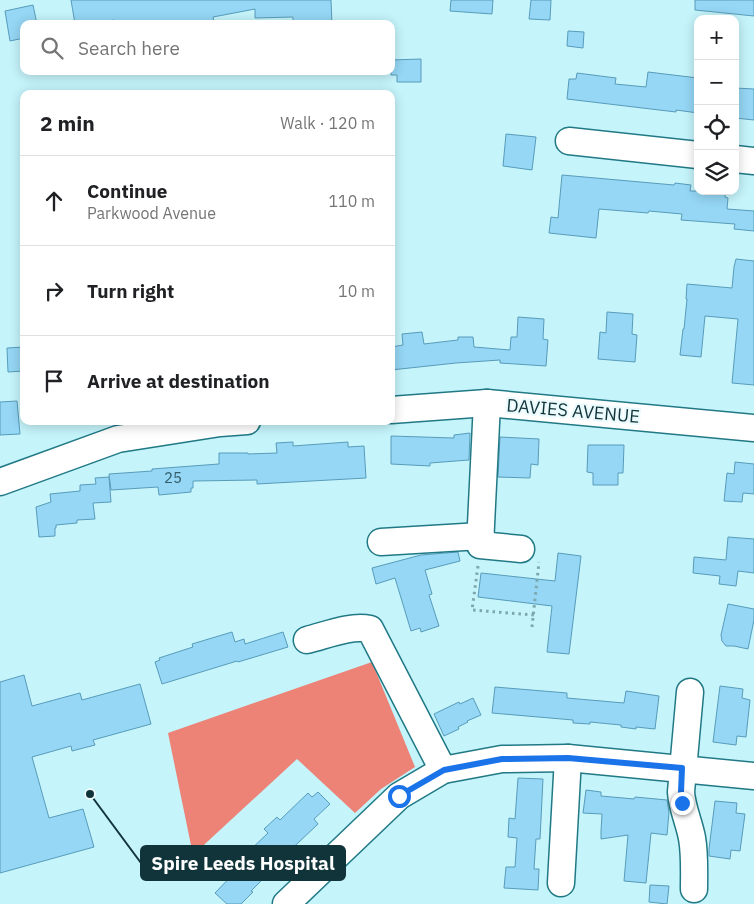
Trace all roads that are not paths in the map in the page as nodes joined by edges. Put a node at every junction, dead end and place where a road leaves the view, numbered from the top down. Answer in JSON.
{"nodes":[{"id":1,"x":569,"y":141,"type":"dead end"},
{"id":2,"x":694,"y":155,"type":"edge"},
{"id":3,"x":739,"y":159,"type":"edge"},
{"id":4,"x":754,"y":161,"type":"edge"},
{"id":5,"x":487,"y":403,"type":"junction"},
{"id":6,"x":395,"y":410,"type":"edge"},
{"id":7,"x":207,"y":425,"type":"edge"},
{"id":8,"x":754,"y":428,"type":"edge"},
{"id":9,"x":0,"y":482,"type":"edge"},
{"id":10,"x":480,"y":540,"type":"junction"},
{"id":11,"x":381,"y":542,"type":"dead end"},
{"id":12,"x":521,"y":549,"type":"road end"},
{"id":13,"x":307,"y":640,"type":"dead end"},
{"id":14,"x":690,"y":692,"type":"dead end"},
{"id":15,"x":568,"y":758,"type":"junction"},
{"id":16,"x":682,"y":768,"type":"junction"},
{"id":17,"x":444,"y":770,"type":"junction"},
{"id":18,"x":754,"y":776,"type":"edge"},
{"id":19,"x":562,"y":883,"type":"dead end"},
{"id":20,"x":694,"y":889,"type":"dead end"},
{"id":21,"x":286,"y":904,"type":"edge"}],
"edges":[{"from":1,"to":2,"type":"street"},
{"from":3,"to":4,"type":"street"},
{"from":5,"to":6,"type":"street","name":"DAVIES AVENUE"},
{"from":5,"to":8,"type":"street","name":"DAVIES AVENUE"},
{"from":5,"to":10,"type":"street"},
{"from":7,"to":9,"type":"street"},
{"from":10,"to":11,"type":"street"},
{"from":10,"to":12,"type":"street"},
{"from":13,"to":17,"type":"street"},
{"from":14,"to":16,"type":"street"},
{"from":15,"to":16,"type":"street"},
{"from":15,"to":17,"type":"street"},
{"from":15,"to":19,"type":"street"},
{"from":16,"to":18,"type":"street"},
{"from":16,"to":20,"type":"street"},
{"from":17,"to":21,"type":"street"}]}
